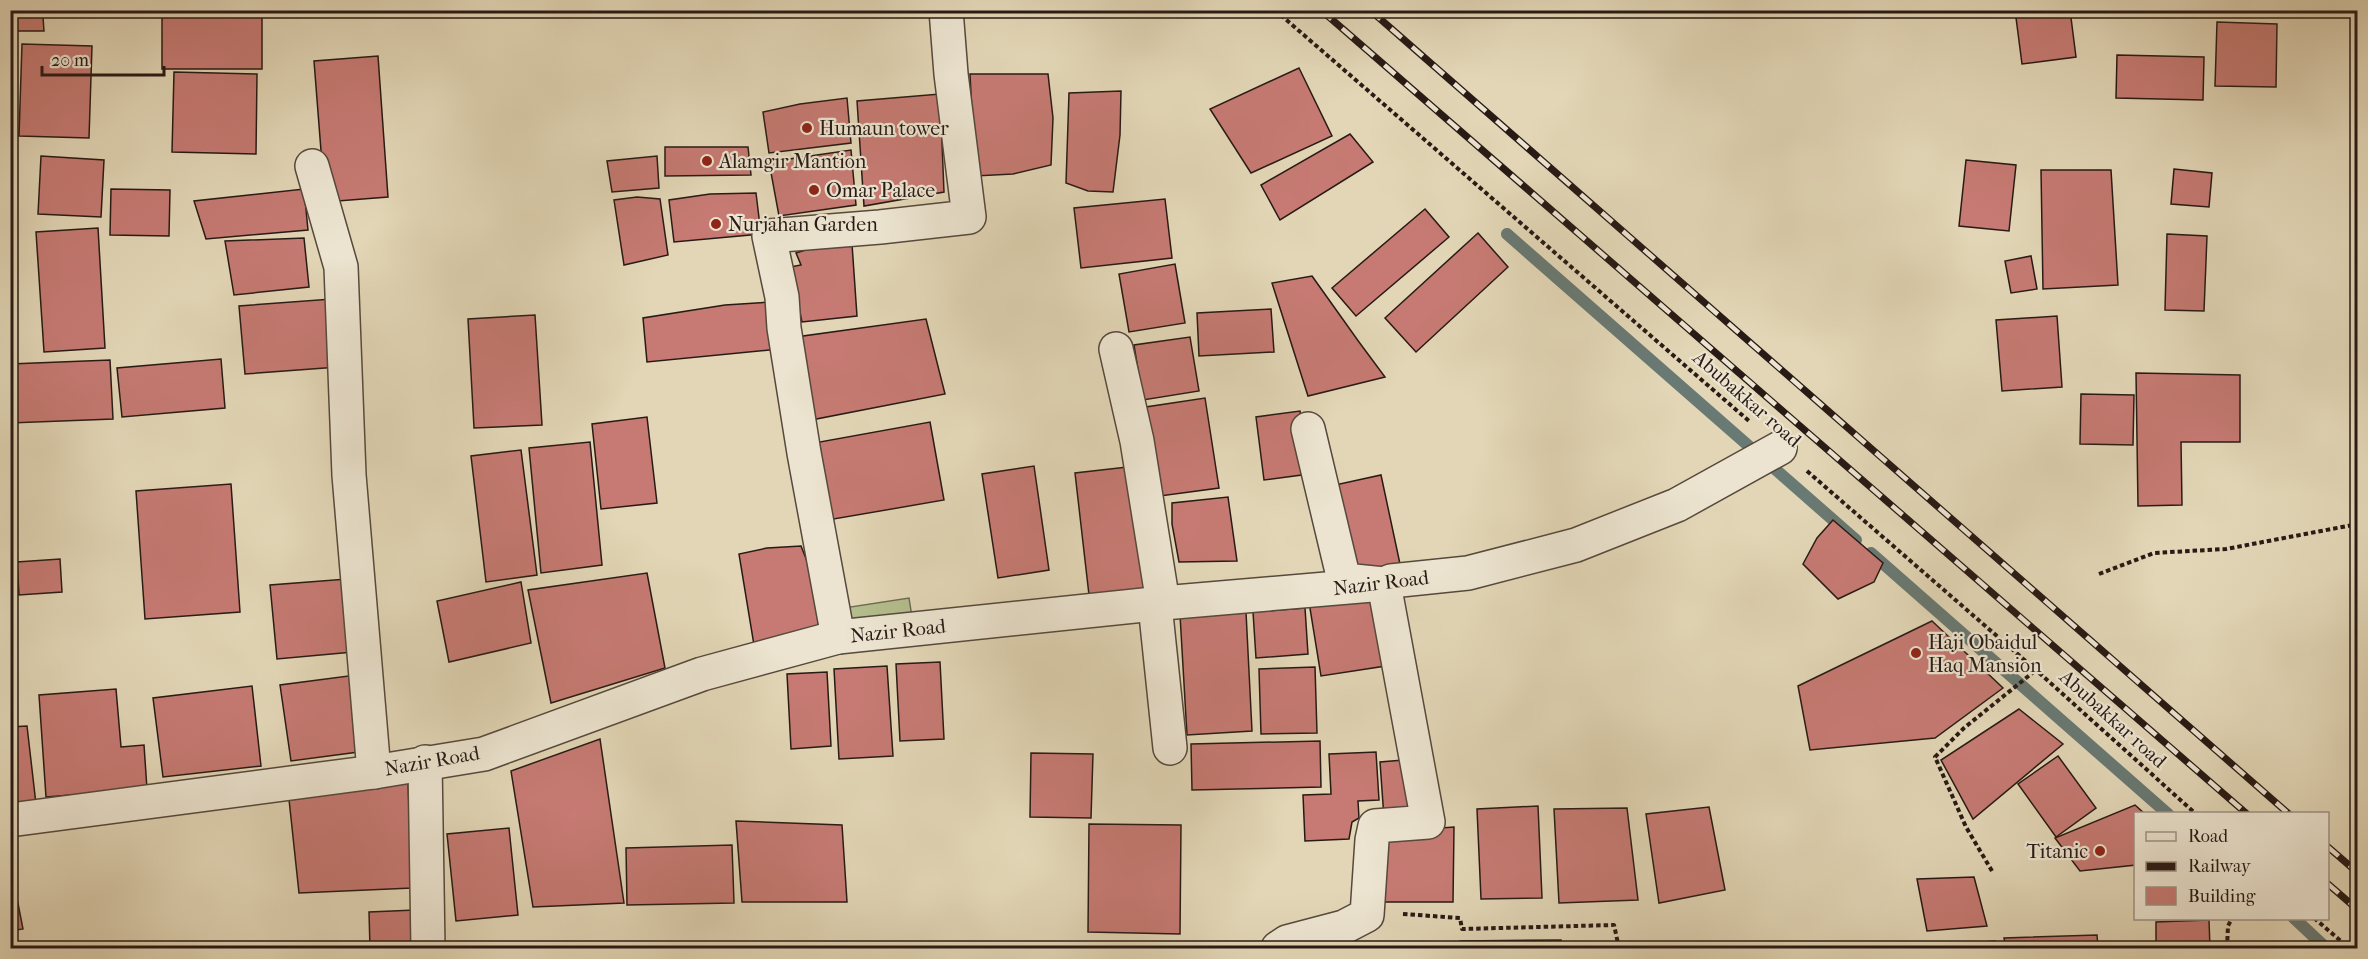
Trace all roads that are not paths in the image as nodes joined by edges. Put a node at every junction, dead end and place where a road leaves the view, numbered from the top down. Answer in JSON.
{"nodes":[{"id":1,"x":946,"y":10,"type":"edge"},
{"id":2,"x":312,"y":166,"type":"dead end"},
{"id":3,"x":1116,"y":349,"type":"dead end"},
{"id":4,"x":1308,"y":429,"type":"dead end"},
{"id":5,"x":1780,"y":448,"type":"road end"},
{"id":6,"x":1384,"y":584,"type":"junction"},
{"id":7,"x":1159,"y":604,"type":"junction"},
{"id":8,"x":838,"y":637,"type":"junction"},
{"id":9,"x":1170,"y":748,"type":"dead end"},
{"id":10,"x":425,"y":762,"type":"junction"},
{"id":11,"x":374,"y":771,"type":"junction"},
{"id":12,"x":10,"y":820,"type":"edge"},
{"id":13,"x":428,"y":948,"type":"edge"},
{"id":14,"x":1278,"y":948,"type":"edge"}],
"edges":[{"from":1,"to":8,"type":"street"},
{"from":2,"to":11,"type":"street"},
{"from":3,"to":7,"type":"street"},
{"from":4,"to":6,"type":"street"},
{"from":5,"to":6,"type":"street","name":"Nazir Road"},
{"from":6,"to":7,"type":"street","name":"Nazir Road"},
{"from":6,"to":14,"type":"street"},
{"from":7,"to":8,"type":"street","name":"Nazir Road"},
{"from":7,"to":9,"type":"street"},
{"from":8,"to":10,"type":"street","name":"Nazir Road"},
{"from":10,"to":11,"type":"street","name":"Nazir Road"},
{"from":10,"to":13,"type":"street"},
{"from":11,"to":12,"type":"street","name":"Nazir Road"}]}
